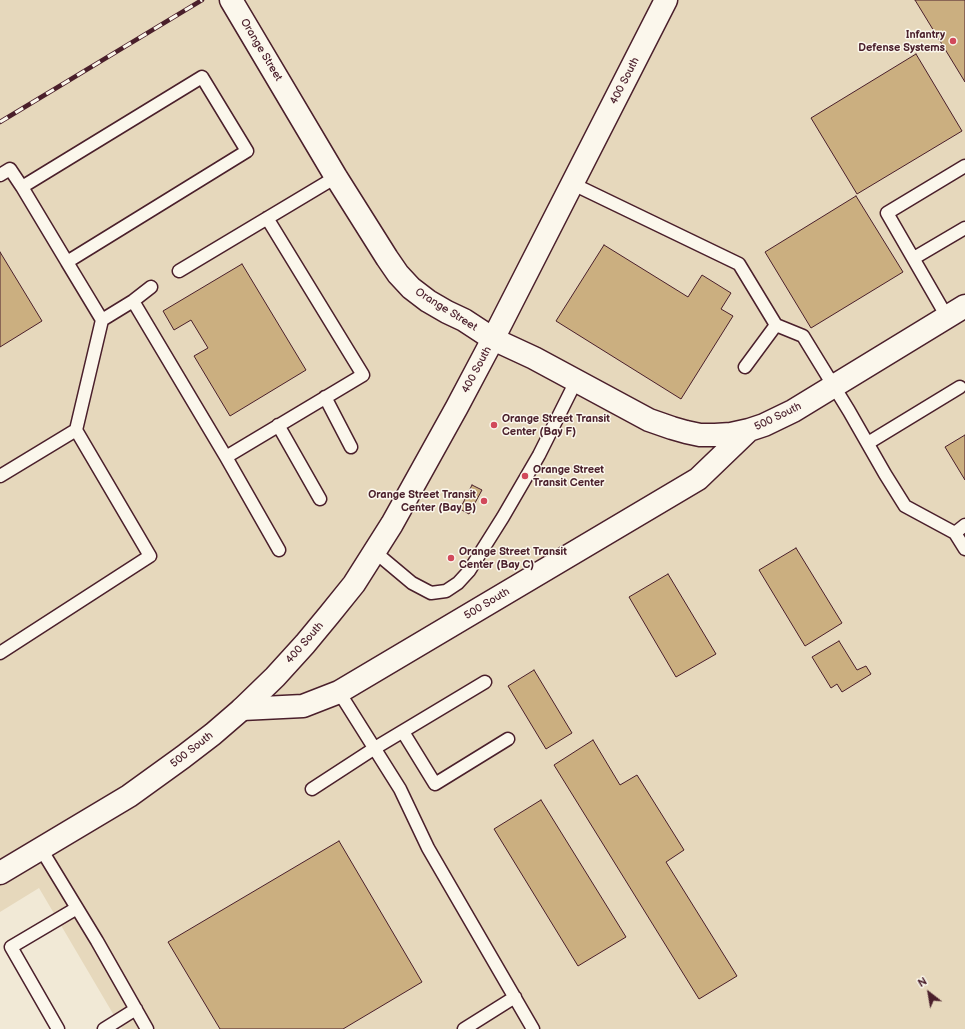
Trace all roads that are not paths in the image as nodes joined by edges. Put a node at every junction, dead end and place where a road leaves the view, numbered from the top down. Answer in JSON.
{"nodes":[{"id":1,"x":232,"y":0,"type":"edge"},
{"id":2,"x":666,"y":0,"type":"edge"},
{"id":3,"x":965,"y":166,"type":"edge"},
{"id":4,"x":0,"y":175,"type":"edge"},
{"id":5,"x":336,"y":176,"type":"junction"},
{"id":6,"x":573,"y":184,"type":"junction"},
{"id":7,"x":22,"y":186,"type":"junction"},
{"id":8,"x":266,"y":218,"type":"junction"},
{"id":9,"x":965,"y":228,"type":"edge"},
{"id":10,"x":914,"y":258,"type":"junction"},
{"id":11,"x":67,"y":262,"type":"junction"},
{"id":12,"x":179,"y":271,"type":"dead end"},
{"id":13,"x":151,"y":287,"type":"dead end"},
{"id":14,"x":133,"y":301,"type":"junction"},
{"id":15,"x":956,"y":312,"type":"edge"},
{"id":16,"x":102,"y":320,"type":"junction"},
{"id":17,"x":776,"y":325,"type":"junction"},
{"id":18,"x":493,"y":339,"type":"junction"},
{"id":19,"x":745,"y":367,"type":"dead end"},
{"id":20,"x":576,"y":381,"type":"junction"},
{"id":21,"x":834,"y":386,"type":"junction"},
{"id":22,"x":960,"y":387,"type":"dead end"},
{"id":23,"x":325,"y":397,"type":"junction"},
{"id":24,"x":278,"y":425,"type":"junction"},
{"id":25,"x":76,"y":430,"type":"junction"},
{"id":26,"x":750,"y":430,"type":"junction"},
{"id":27,"x":868,"y":443,"type":"junction"},
{"id":28,"x":351,"y":447,"type":"dead end"},
{"id":29,"x":226,"y":457,"type":"junction"},
{"id":30,"x":0,"y":476,"type":"edge"},
{"id":31,"x":320,"y":499,"type":"dead end"},
{"id":32,"x":965,"y":525,"type":"edge"},
{"id":33,"x":955,"y":533,"type":"junction"},
{"id":34,"x":965,"y":549,"type":"edge"},
{"id":35,"x":278,"y":550,"type":"dead end"},
{"id":36,"x":375,"y":552,"type":"junction"},
{"id":37,"x":0,"y":653,"type":"edge"},
{"id":38,"x":485,"y":682,"type":"dead end"},
{"id":39,"x":339,"y":692,"type":"junction"},
{"id":40,"x":242,"y":709,"type":"junction"},
{"id":41,"x":403,"y":732,"type":"junction"},
{"id":42,"x":508,"y":739,"type":"dead end"},
{"id":43,"x":375,"y":748,"type":"junction"},
{"id":44,"x":312,"y":789,"type":"dead end"},
{"id":45,"x":41,"y":849,"type":"junction"},
{"id":46,"x":0,"y":873,"type":"edge"},
{"id":47,"x":77,"y":908,"type":"junction"},
{"id":48,"x":515,"y":997,"type":"junction"},
{"id":49,"x":136,"y":1010,"type":"junction"},
{"id":50,"x":58,"y":1029,"type":"edge"},
{"id":51,"x":104,"y":1029,"type":"edge"},
{"id":52,"x":147,"y":1029,"type":"edge"},
{"id":53,"x":464,"y":1029,"type":"edge"},
{"id":54,"x":533,"y":1029,"type":"edge"}],
"edges":[{"from":1,"to":5,"type":"street","name":"Orange Street"},
{"from":2,"to":6,"type":"street","name":"400 South"},
{"from":3,"to":10,"type":"lane"},
{"from":4,"to":7,"type":"lane"},
{"from":5,"to":8,"type":"lane"},
{"from":5,"to":18,"type":"street","name":"Orange Street"},
{"from":6,"to":17,"type":"lane"},
{"from":6,"to":18,"type":"street","name":"400 South"},
{"from":7,"to":11,"type":"lane"},
{"from":7,"to":11,"type":"lane"},
{"from":8,"to":12,"type":"lane"},
{"from":8,"to":23,"type":"lane"},
{"from":9,"to":10,"type":"lane"},
{"from":10,"to":15,"type":"lane"},
{"from":11,"to":16,"type":"lane"},
{"from":13,"to":14,"type":"lane"},
{"from":14,"to":16,"type":"lane"},
{"from":14,"to":29,"type":"lane"},
{"from":15,"to":21,"type":"street","name":"500 South"},
{"from":16,"to":25,"type":"lane"},
{"from":17,"to":19,"type":"lane"},
{"from":17,"to":21,"type":"lane"},
{"from":18,"to":20,"type":"street","name":"Orange Street"},
{"from":18,"to":36,"type":"street","name":"400 South"},
{"from":20,"to":26,"type":"street","name":"Orange Street"},
{"from":20,"to":36,"type":"lane"},
{"from":21,"to":26,"type":"street","name":"500 South"},
{"from":21,"to":27,"type":"lane"},
{"from":22,"to":27,"type":"lane"},
{"from":23,"to":24,"type":"lane"},
{"from":23,"to":28,"type":"lane"},
{"from":24,"to":29,"type":"lane"},
{"from":24,"to":31,"type":"lane"},
{"from":25,"to":30,"type":"lane"},
{"from":25,"to":37,"type":"lane"},
{"from":26,"to":39,"type":"street","name":"500 South"},
{"from":27,"to":33,"type":"lane"},
{"from":29,"to":35,"type":"lane"},
{"from":32,"to":33,"type":"lane"},
{"from":33,"to":34,"type":"lane"},
{"from":36,"to":40,"type":"street","name":"400 South"},
{"from":38,"to":41,"type":"lane"},
{"from":39,"to":40,"type":"street","name":"500 South"},
{"from":39,"to":43,"type":"lane"},
{"from":40,"to":45,"type":"street","name":"500 South"},
{"from":41,"to":42,"type":"lane"},
{"from":41,"to":43,"type":"lane"},
{"from":43,"to":44,"type":"lane"},
{"from":43,"to":48,"type":"lane"},
{"from":45,"to":46,"type":"street","name":"500 South"},
{"from":45,"to":47,"type":"lane"},
{"from":47,"to":49,"type":"lane"},
{"from":47,"to":50,"type":"lane"},
{"from":48,"to":53,"type":"lane"},
{"from":48,"to":54,"type":"lane"},
{"from":49,"to":51,"type":"lane"},
{"from":49,"to":52,"type":"lane"}]}
